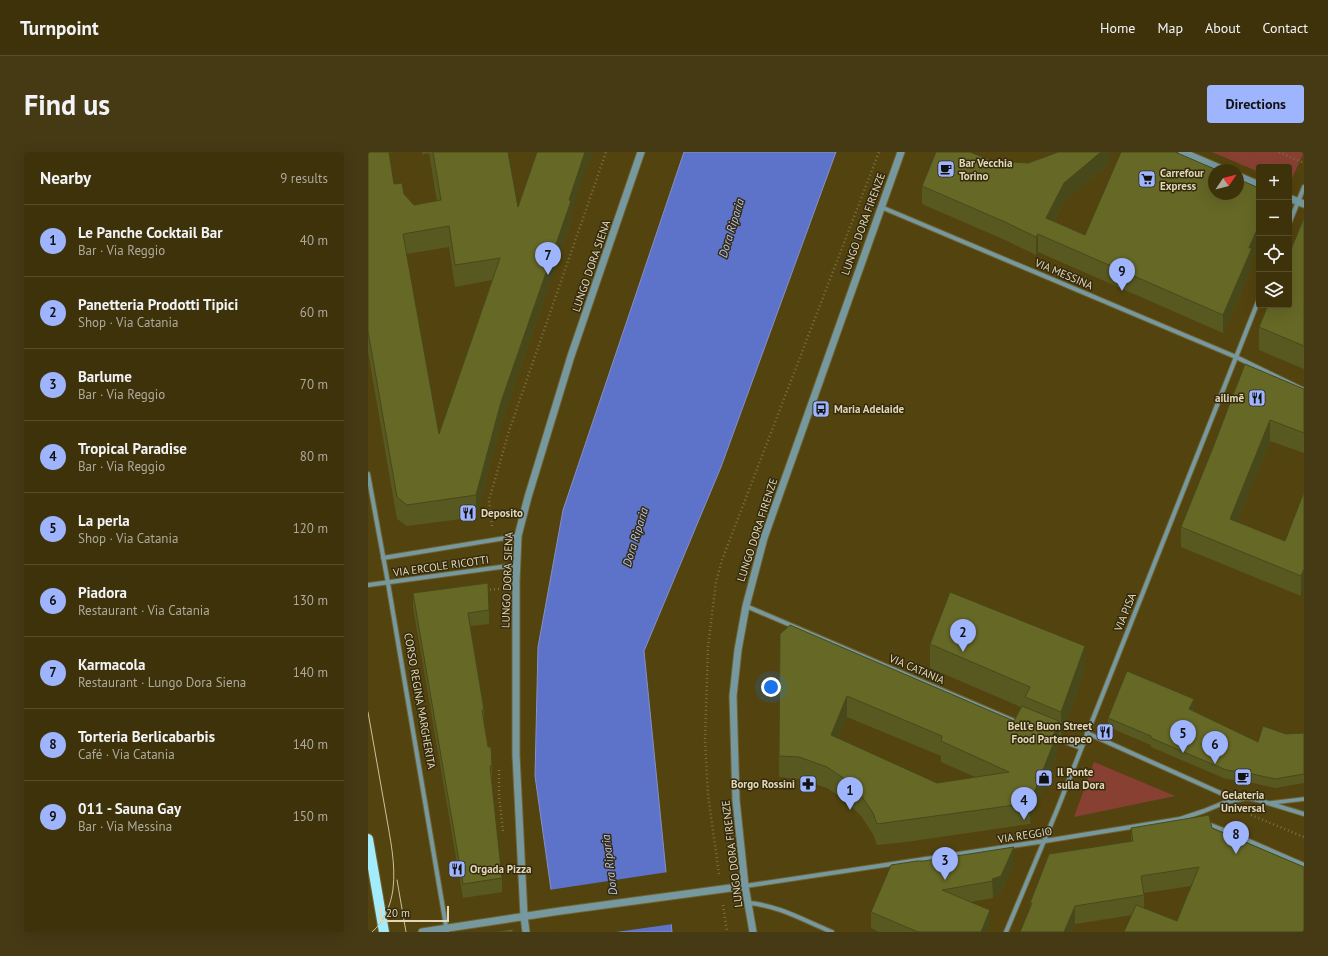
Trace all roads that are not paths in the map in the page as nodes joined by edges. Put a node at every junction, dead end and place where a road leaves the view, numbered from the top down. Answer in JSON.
{"nodes":[{"id":1,"x":641,"y":152,"type":"edge"},
{"id":2,"x":901,"y":152,"type":"edge"},
{"id":3,"x":1182,"y":152,"type":"edge"},
{"id":4,"x":1210,"y":164,"type":"edge"},
{"id":5,"x":1244,"y":179,"type":"edge"},
{"id":6,"x":1256,"y":184,"type":"edge"},
{"id":7,"x":1304,"y":187,"type":"edge"},
{"id":8,"x":1301,"y":203,"type":"edge"},
{"id":9,"x":881,"y":207,"type":"junction"},
{"id":10,"x":1292,"y":219,"type":"edge"},
{"id":11,"x":1256,"y":307,"type":"edge"},
{"id":12,"x":1236,"y":358,"type":"junction"},
{"id":13,"x":1304,"y":390,"type":"edge"},
{"id":14,"x":368,"y":474,"type":"edge"},
{"id":15,"x":518,"y":536,"type":"junction"},
{"id":16,"x":383,"y":558,"type":"junction"},
{"id":17,"x":516,"y":565,"type":"junction"},
{"id":18,"x":388,"y":583,"type":"junction"},
{"id":19,"x":368,"y":585,"type":"edge"},
{"id":20,"x":746,"y":606,"type":"junction"},
{"id":21,"x":1024,"y":725,"type":"edge"},
{"id":22,"x":1087,"y":733,"type":"junction"},
{"id":23,"x":1053,"y":737,"type":"edge"},
{"id":24,"x":1081,"y":748,"type":"junction"},
{"id":25,"x":1304,"y":799,"type":"edge"},
{"id":26,"x":1236,"y":800,"type":"junction"},
{"id":27,"x":1270,"y":803,"type":"junction"},
{"id":28,"x":1304,"y":814,"type":"edge"},
{"id":29,"x":1180,"y":819,"type":"junction"},
{"id":30,"x":1193,"y":822,"type":"edge"},
{"id":31,"x":1200,"y":823,"type":"edge"},
{"id":32,"x":368,"y":839,"type":"edge"},
{"id":33,"x":1045,"y":841,"type":"junction"},
{"id":34,"x":1304,"y":865,"type":"edge"},
{"id":35,"x":745,"y":886,"type":"junction"},
{"id":36,"x":748,"y":903,"type":"junction"},
{"id":37,"x":524,"y":916,"type":"junction"},
{"id":38,"x":447,"y":930,"type":"edge"},
{"id":39,"x":384,"y":932,"type":"edge"},
{"id":40,"x":422,"y":932,"type":"edge"},
{"id":41,"x":526,"y":932,"type":"edge"},
{"id":42,"x":753,"y":932,"type":"edge"},
{"id":43,"x":832,"y":932,"type":"edge"},
{"id":44,"x":1006,"y":932,"type":"edge"}],
"edges":[{"from":1,"to":15,"type":"street","name":"LUNGO DORA SIENA"},
{"from":2,"to":9,"type":"street","name":"LUNGO DORA FIRENZE"},
{"from":3,"to":4,"type":"street"},
{"from":5,"to":6,"type":"street"},
{"from":7,"to":8,"type":"street"},
{"from":8,"to":10,"type":"street"},
{"from":9,"to":12,"type":"street","name":"VIA MESSINA"},
{"from":9,"to":20,"type":"street","name":"LUNGO DORA FIRENZE"},
{"from":11,"to":12,"type":"street","name":"VIA PISA"},
{"from":12,"to":13,"type":"street","name":"VIA MESSINA"},
{"from":12,"to":22,"type":"street","name":"VIA PISA"},
{"from":14,"to":16,"type":"street","name":"CORSO REGINA MARGHERITA"},
{"from":15,"to":16,"type":"street","name":"VIA ERCOLE RICOTTI"},
{"from":15,"to":17,"type":"street","name":"LUNGO DORA SIENA"},
{"from":16,"to":18,"type":"street","name":"CORSO REGINA MARGHERITA"},
{"from":17,"to":18,"type":"street","name":"VIA ERCOLE RICOTTI"},
{"from":17,"to":37,"type":"street","name":"LUNGO DORA SIENA"},
{"from":18,"to":19,"type":"street","name":"VIA ERCOLE RICOTTI"},
{"from":18,"to":38,"type":"street","name":"CORSO REGINA MARGHERITA"},
{"from":20,"to":21,"type":"street","name":"VIA CATANIA"},
{"from":20,"to":35,"type":"street","name":"LUNGO DORA FIRENZE"},
{"from":22,"to":24,"type":"street","name":"VIA PISA"},
{"from":22,"to":26,"type":"street"},
{"from":23,"to":24,"type":"street"},
{"from":24,"to":33,"type":"street","name":"VIA PISA"},
{"from":25,"to":27,"type":"street","name":"VIA REGGIO"},
{"from":26,"to":27,"type":"street","name":"VIA REGGIO"},
{"from":26,"to":29,"type":"street","name":"VIA REGGIO"},
{"from":27,"to":28,"type":"street"},
{"from":29,"to":30,"type":"street"},
{"from":29,"to":33,"type":"street","name":"VIA REGGIO"},
{"from":31,"to":34,"type":"street"},
{"from":32,"to":39,"type":"main road"},
{"from":33,"to":35,"type":"street","name":"VIA REGGIO"},
{"from":33,"to":44,"type":"street","name":"VIA PISA"},
{"from":35,"to":36,"type":"street","name":"LUNGO DORA FIRENZE"},
{"from":35,"to":37,"type":"street"},
{"from":36,"to":42,"type":"street","name":"LUNGO DORA FIRENZE"},
{"from":36,"to":43,"type":"street"},
{"from":37,"to":38,"type":"street"},
{"from":37,"to":41,"type":"street","name":"LUNGO DORA SIENA"},
{"from":38,"to":40,"type":"street"}]}
